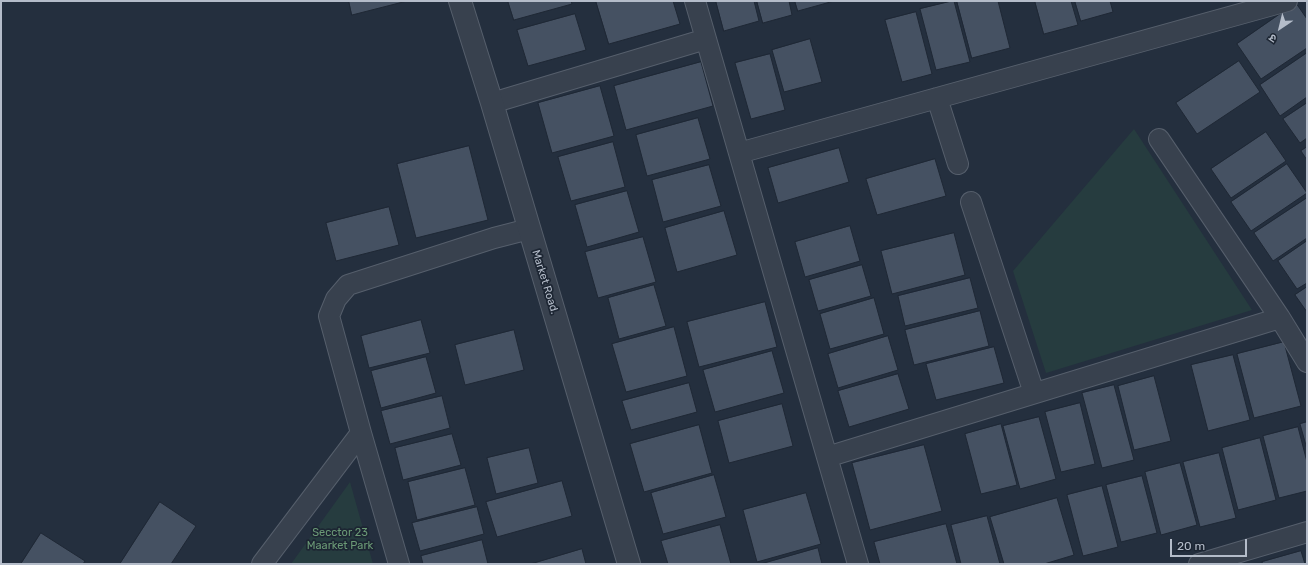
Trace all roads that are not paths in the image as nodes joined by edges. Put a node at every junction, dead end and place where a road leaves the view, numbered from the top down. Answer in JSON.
{"nodes":[{"id":1,"x":460,"y":1,"type":"edge"},
{"id":2,"x":695,"y":1,"type":"edge"},
{"id":3,"x":1287,"y":1,"type":"edge"},
{"id":4,"x":706,"y":39,"type":"junction"},
{"id":5,"x":937,"y":98,"type":"junction"},
{"id":6,"x":492,"y":103,"type":"junction"},
{"id":7,"x":1159,"y":139,"type":"dead end"},
{"id":8,"x":739,"y":153,"type":"junction"},
{"id":9,"x":958,"y":164,"type":"dead end"},
{"id":10,"x":971,"y":202,"type":"dead end"},
{"id":11,"x":529,"y":229,"type":"junction"},
{"id":12,"x":1280,"y":318,"type":"junction"},
{"id":13,"x":1307,"y":362,"type":"edge"},
{"id":14,"x":1034,"y":393,"type":"junction"},
{"id":15,"x":361,"y":433,"type":"junction"},
{"id":16,"x":827,"y":457,"type":"junction"},
{"id":17,"x":1307,"y":532,"type":"edge"},
{"id":18,"x":262,"y":564,"type":"edge"},
{"id":19,"x":399,"y":564,"type":"edge"},
{"id":20,"x":629,"y":564,"type":"edge"},
{"id":21,"x":858,"y":564,"type":"edge"},
{"id":22,"x":1199,"y":564,"type":"edge"}],
"edges":[{"from":1,"to":6,"type":"street","name":"Market Road."},
{"from":2,"to":4,"type":"street"},
{"from":3,"to":5,"type":"street"},
{"from":4,"to":6,"type":"street"},
{"from":4,"to":8,"type":"street"},
{"from":5,"to":8,"type":"street"},
{"from":5,"to":9,"type":"street"},
{"from":6,"to":11,"type":"street","name":"Market Road."},
{"from":7,"to":12,"type":"street"},
{"from":8,"to":16,"type":"street"},
{"from":10,"to":14,"type":"street"},
{"from":11,"to":15,"type":"street"},
{"from":11,"to":20,"type":"street","name":"Market Road."},
{"from":12,"to":13,"type":"street"},
{"from":12,"to":14,"type":"street"},
{"from":14,"to":16,"type":"street"},
{"from":15,"to":18,"type":"street"},
{"from":15,"to":19,"type":"street"},
{"from":16,"to":21,"type":"street"},
{"from":17,"to":22,"type":"street"}]}
